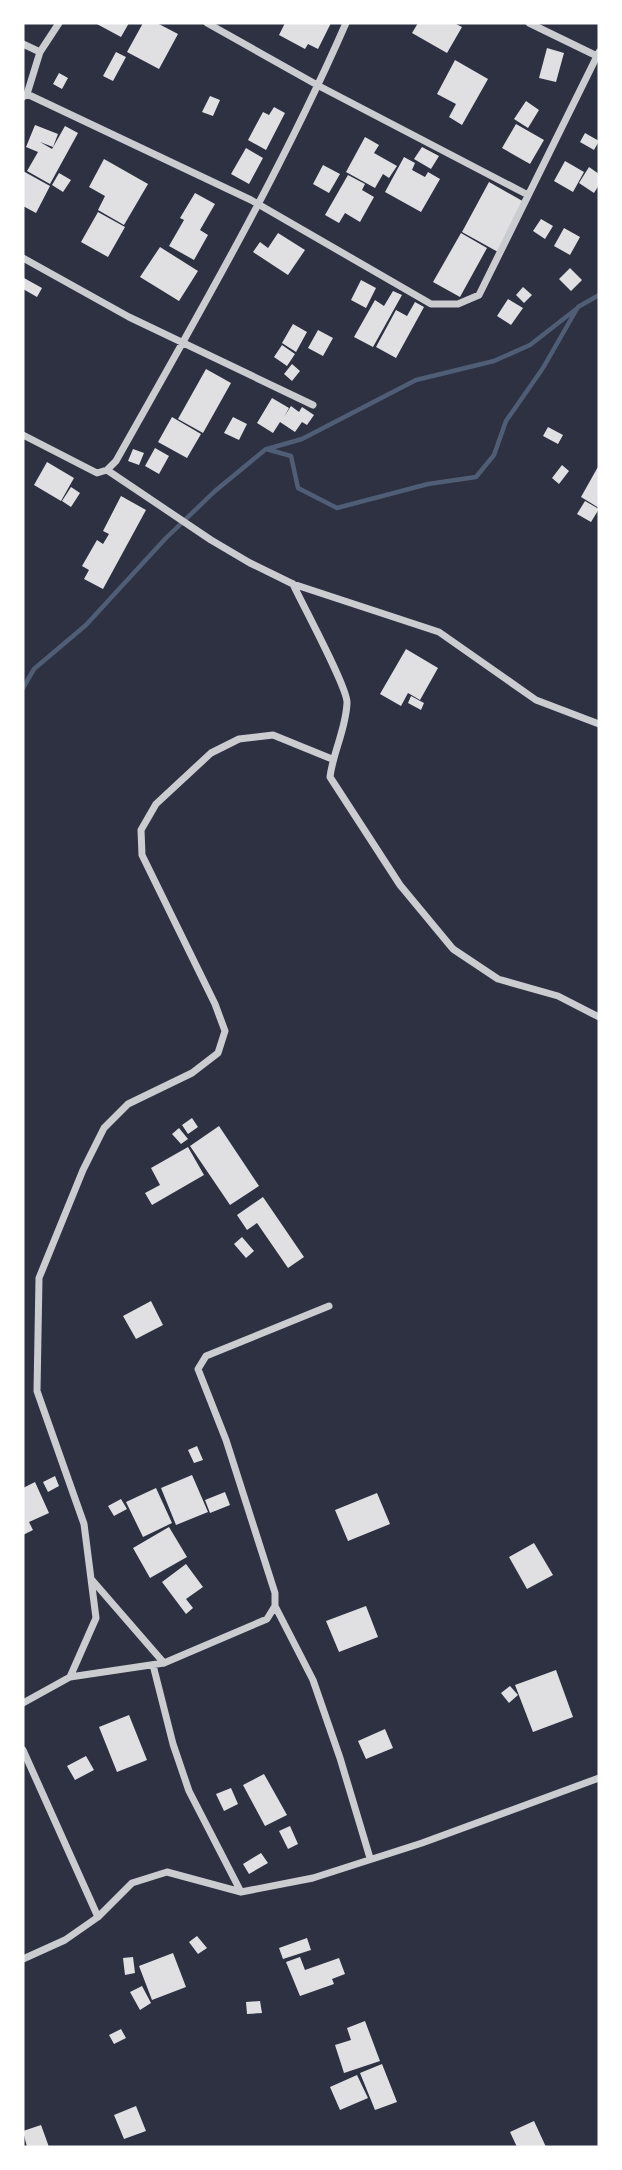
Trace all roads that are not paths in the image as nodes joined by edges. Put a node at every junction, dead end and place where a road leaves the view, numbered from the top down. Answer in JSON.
{"nodes":[{"id":1,"x":59,"y":23,"type":"edge"},
{"id":2,"x":207,"y":23,"type":"edge"},
{"id":3,"x":346,"y":23,"type":"edge"},
{"id":4,"x":529,"y":23,"type":"edge"},
{"id":5,"x":23,"y":44,"type":"edge"},
{"id":6,"x":40,"y":52,"type":"junction"},
{"id":7,"x":598,"y":55,"type":"edge"},
{"id":8,"x":319,"y":86,"type":"junction"},
{"id":9,"x":25,"y":96,"type":"edge"},
{"id":10,"x":528,"y":195,"type":"junction"},
{"id":11,"x":258,"y":204,"type":"junction"},
{"id":12,"x":23,"y":258,"type":"edge"},
{"id":13,"x":183,"y":342,"type":"junction"},
{"id":14,"x":313,"y":405,"type":"dead end"},
{"id":15,"x":23,"y":435,"type":"edge"},
{"id":16,"x":107,"y":470,"type":"junction"},
{"id":17,"x":293,"y":584,"type":"junction"},
{"id":18,"x":599,"y":724,"type":"edge"},
{"id":19,"x":332,"y":759,"type":"junction"},
{"id":20,"x":599,"y":1017,"type":"edge"},
{"id":21,"x":329,"y":1306,"type":"dead end"},
{"id":22,"x":91,"y":1580,"type":"junction"},
{"id":23,"x":275,"y":1606,"type":"junction"},
{"id":24,"x":164,"y":1663,"type":"junction"},
{"id":25,"x":153,"y":1665,"type":"junction"},
{"id":26,"x":70,"y":1677,"type":"junction"},
{"id":27,"x":23,"y":1703,"type":"edge"},
{"id":28,"x":23,"y":1750,"type":"edge"},
{"id":29,"x":599,"y":1778,"type":"edge"},
{"id":30,"x":370,"y":1858,"type":"junction"},
{"id":31,"x":241,"y":1892,"type":"junction"},
{"id":32,"x":98,"y":1917,"type":"junction"},
{"id":33,"x":23,"y":1959,"type":"edge"}],
"edges":[{"from":1,"to":6,"type":"street"},
{"from":2,"to":8,"type":"street"},
{"from":3,"to":8,"type":"street"},
{"from":4,"to":7,"type":"street"},
{"from":5,"to":6,"type":"street"},
{"from":6,"to":9,"type":"street"},
{"from":7,"to":10,"type":"street"},
{"from":8,"to":10,"type":"street"},
{"from":8,"to":11,"type":"street"},
{"from":9,"to":11,"type":"street"},
{"from":10,"to":11,"type":"street"},
{"from":11,"to":13,"type":"street"},
{"from":12,"to":13,"type":"street"},
{"from":13,"to":14,"type":"street"},
{"from":13,"to":16,"type":"street"},
{"from":15,"to":16,"type":"street"},
{"from":16,"to":17,"type":"street"},
{"from":17,"to":18,"type":"street"},
{"from":17,"to":19,"type":"street"},
{"from":19,"to":20,"type":"street"},
{"from":19,"to":22,"type":"street"},
{"from":21,"to":23,"type":"street"},
{"from":22,"to":24,"type":"street"},
{"from":22,"to":26,"type":"street"},
{"from":23,"to":24,"type":"street"},
{"from":23,"to":30,"type":"street"},
{"from":24,"to":25,"type":"street"},
{"from":25,"to":26,"type":"street"},
{"from":25,"to":31,"type":"street"},
{"from":26,"to":27,"type":"street"},
{"from":28,"to":32,"type":"street"},
{"from":29,"to":30,"type":"street"},
{"from":30,"to":31,"type":"street"},
{"from":31,"to":32,"type":"street"},
{"from":32,"to":33,"type":"street"}]}
